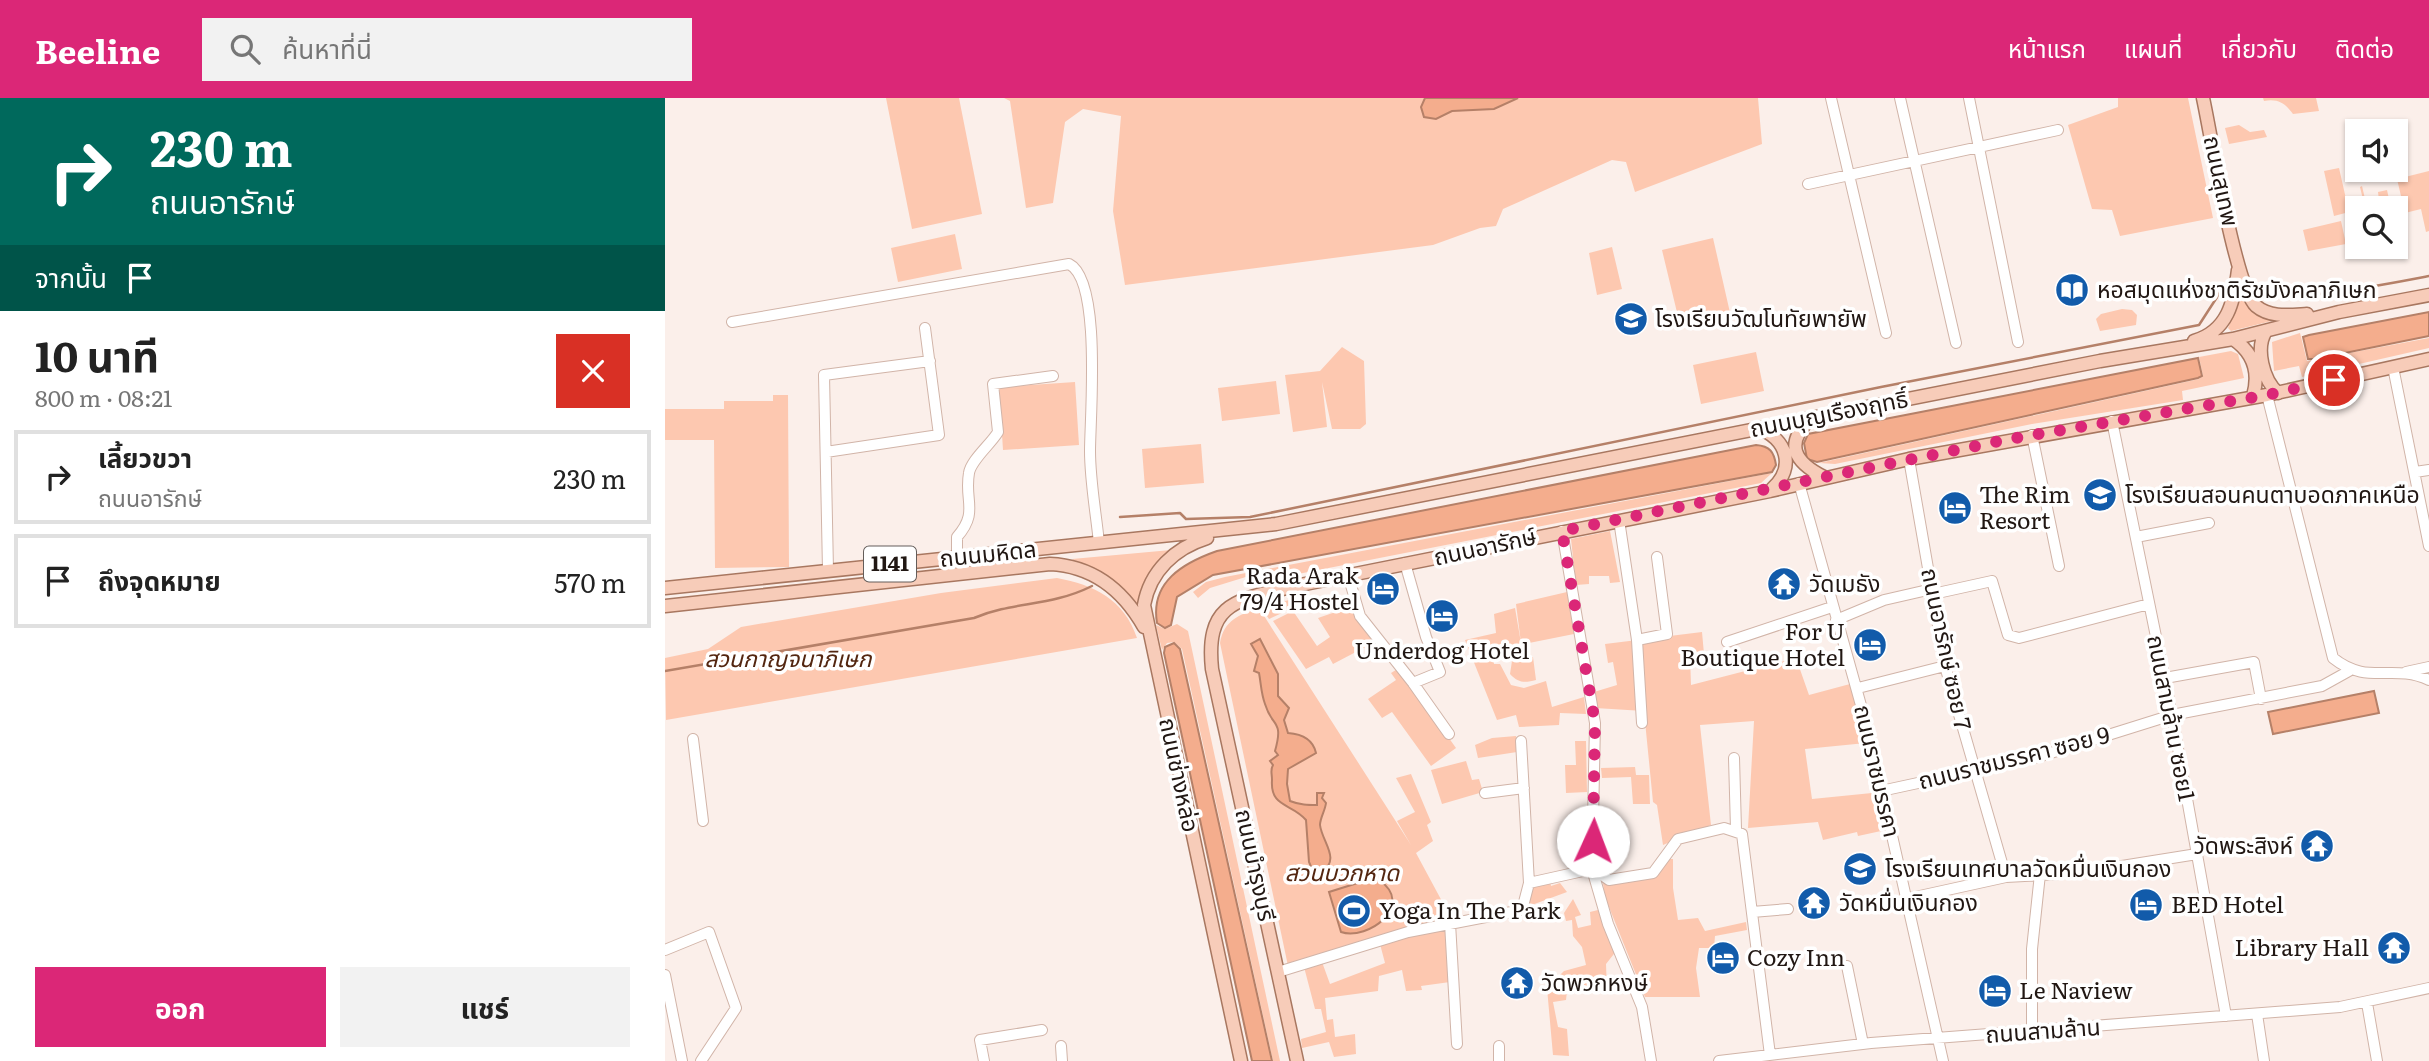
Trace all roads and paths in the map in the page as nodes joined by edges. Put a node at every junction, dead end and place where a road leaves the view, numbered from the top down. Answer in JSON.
{"nodes":[{"id":1,"x":1831,"y":98,"type":"edge"},
{"id":2,"x":1900,"y":98,"type":"edge"},
{"id":3,"x":1969,"y":98,"type":"edge"},
{"id":4,"x":2203,"y":98,"type":"edge"},
{"id":5,"x":2058,"y":130,"type":"dead end"},
{"id":6,"x":1980,"y":147,"type":"junction"},
{"id":7,"x":1915,"y":160,"type":"junction"},
{"id":8,"x":1849,"y":175,"type":"junction"},
{"id":9,"x":1808,"y":184,"type":"dead end"},
{"id":10,"x":2238,"y":264,"type":"junction"},
{"id":11,"x":2429,"y":295,"type":"edge"},
{"id":12,"x":2339,"y":312,"type":"junction"},
{"id":13,"x":732,"y":322,"type":"dead end"},
{"id":14,"x":925,"y":328,"type":"dead end"},
{"id":15,"x":2266,"y":331,"type":"junction"},
{"id":16,"x":1886,"y":333,"type":"dead end"},
{"id":17,"x":2233,"y":339,"type":"junction"},
{"id":18,"x":2018,"y":342,"type":"dead end"},
{"id":19,"x":1956,"y":343,"type":"dead end"},
{"id":20,"x":2167,"y":348,"type":"junction"},
{"id":21,"x":2429,"y":359,"type":"edge"},
{"id":22,"x":930,"y":361,"type":"junction"},
{"id":23,"x":2393,"y":367,"type":"junction"},
{"id":24,"x":1053,"y":376,"type":"dead end"},
{"id":25,"x":2273,"y":394,"type":"junction"},
{"id":26,"x":2253,"y":397,"type":"junction"},
{"id":27,"x":1811,"y":418,"type":"junction"},
{"id":28,"x":2112,"y":421,"type":"junction"},
{"id":29,"x":1758,"y":428,"type":"junction"},
{"id":30,"x":2032,"y":435,"type":"junction"},
{"id":31,"x":826,"y":452,"type":"junction"},
{"id":32,"x":1909,"y":459,"type":"junction"},
{"id":33,"x":2429,"y":470,"type":"edge"},
{"id":34,"x":2415,"y":472,"type":"junction"},
{"id":35,"x":1824,"y":477,"type":"junction"},
{"id":36,"x":1799,"y":483,"type":"junction"},
{"id":37,"x":1770,"y":491,"type":"junction"},
{"id":38,"x":1619,"y":520,"type":"junction"},
{"id":39,"x":2209,"y":523,"type":"dead end"},
{"id":40,"x":1228,"y":531,"type":"junction"},
{"id":41,"x":1562,"y":531,"type":"junction"},
{"id":42,"x":2136,"y":537,"type":"junction"},
{"id":43,"x":1099,"y":543,"type":"junction"},
{"id":44,"x":2429,"y":546,"type":"edge"},
{"id":45,"x":957,"y":557,"type":"junction"},
{"id":46,"x":1657,"y":557,"type":"dead end"},
{"id":47,"x":1405,"y":564,"type":"junction"},
{"id":48,"x":2059,"y":566,"type":"dead end"},
{"id":49,"x":828,"y":570,"type":"junction"},
{"id":50,"x":1348,"y":575,"type":"junction"},
{"id":51,"x":669,"y":587,"type":"edge"},
{"id":52,"x":1932,"y":591,"type":"junction"},
{"id":53,"x":2150,"y":604,"type":"junction"},
{"id":54,"x":669,"y":605,"type":"edge"},
{"id":55,"x":1832,"y":607,"type":"junction"},
{"id":56,"x":1836,"y":620,"type":"junction"},
{"id":57,"x":1148,"y":633,"type":"junction"},
{"id":58,"x":1637,"y":640,"type":"junction"},
{"id":59,"x":1727,"y":642,"type":"dead end"},
{"id":60,"x":1945,"y":666,"type":"junction"},
{"id":61,"x":2429,"y":667,"type":"edge"},
{"id":62,"x":1212,"y":669,"type":"joint"},
{"id":63,"x":2349,"y":671,"type":"junction"},
{"id":64,"x":2405,"y":672,"type":"junction"},
{"id":65,"x":2165,"y":678,"type":"junction"},
{"id":66,"x":2429,"y":680,"type":"edge"},
{"id":67,"x":1413,"y":683,"type":"junction"},
{"id":68,"x":1858,"y":688,"type":"junction"},
{"id":69,"x":2261,"y":699,"type":"junction"},
{"id":70,"x":2172,"y":715,"type":"junction"},
{"id":71,"x":1642,"y":723,"type":"dead end"},
{"id":72,"x":1450,"y":734,"type":"dead end"},
{"id":73,"x":693,"y":739,"type":"dead end"},
{"id":74,"x":1521,"y":741,"type":"dead end"},
{"id":75,"x":1734,"y":758,"type":"dead end"},
{"id":76,"x":1974,"y":770,"type":"junction"},
{"id":77,"x":1524,"y":788,"type":"junction"},
{"id":78,"x":1881,"y":791,"type":"junction"},
{"id":79,"x":1485,"y":793,"type":"dead end"},
{"id":80,"x":703,"y":821,"type":"dead end"},
{"id":81,"x":1736,"y":829,"type":"junction"},
{"id":82,"x":2197,"y":854,"type":"junction"},
{"id":83,"x":1592,"y":869,"type":"junction"},
{"id":84,"x":2040,"y":874,"type":"junction"},
{"id":85,"x":2006,"y":877,"type":"junction"},
{"id":86,"x":1529,"y":883,"type":"junction"},
{"id":87,"x":1906,"y":899,"type":"junction"},
{"id":88,"x":1788,"y":909,"type":"dead end"},
{"id":89,"x":1752,"y":912,"type":"junction"},
{"id":90,"x":1450,"y":923,"type":"junction"},
{"id":91,"x":665,"y":950,"type":"edge"},
{"id":92,"x":1847,"y":967,"type":"dead end"},
{"id":93,"x":1278,"y":972,"type":"junction"},
{"id":94,"x":665,"y":975,"type":"edge"},
{"id":95,"x":2429,"y":988,"type":"edge"},
{"id":96,"x":2368,"y":1003,"type":"junction"},
{"id":97,"x":2256,"y":1014,"type":"junction"},
{"id":98,"x":2226,"y":1016,"type":"junction"},
{"id":99,"x":1042,"y":1030,"type":"dead end"},
{"id":100,"x":2032,"y":1032,"type":"junction"},
{"id":101,"x":1938,"y":1039,"type":"junction"},
{"id":102,"x":1457,"y":1044,"type":"dead end"},
{"id":103,"x":1863,"y":1044,"type":"junction"},
{"id":104,"x":1061,"y":1046,"type":"dead end"},
{"id":105,"x":1499,"y":1046,"type":"dead end"},
{"id":106,"x":1776,"y":1056,"type":"edge"},
{"id":107,"x":682,"y":1061,"type":"edge"},
{"id":108,"x":701,"y":1061,"type":"edge"},
{"id":109,"x":984,"y":1061,"type":"edge"},
{"id":110,"x":1062,"y":1061,"type":"edge"},
{"id":111,"x":1241,"y":1061,"type":"edge"},
{"id":112,"x":1297,"y":1061,"type":"edge"},
{"id":113,"x":1499,"y":1061,"type":"edge"},
{"id":114,"x":1651,"y":1061,"type":"edge"},
{"id":115,"x":1719,"y":1061,"type":"edge"},
{"id":116,"x":1943,"y":1061,"type":"edge"},
{"id":117,"x":2264,"y":1061,"type":"edge"},
{"id":118,"x":2377,"y":1061,"type":"edge"}],
"edges":[{"from":1,"to":8,"type":"street"},
{"from":2,"to":7,"type":"street"},
{"from":3,"to":6,"type":"street"},
{"from":4,"to":10,"type":"main road","name":"ถนนสุเทพ"},
{"from":5,"to":6,"type":"street"},
{"from":6,"to":7,"type":"street"},
{"from":6,"to":18,"type":"street"},
{"from":7,"to":8,"type":"street"},
{"from":7,"to":19,"type":"street"},
{"from":8,"to":9,"type":"street"},
{"from":8,"to":16,"type":"street"},
{"from":10,"to":12,"type":"main road","name":"ถนนสุเทพ"},
{"from":10,"to":20,"type":"main road","name":"ถนนสุเทพ"},
{"from":11,"to":12,"type":"main road","name":"ถนนบุญเรืองฤทธิ์"},
{"from":12,"to":15,"type":"main road","name":"ถนนบุญเรืองฤทธิ์"},
{"from":13,"to":43,"type":"street"},
{"from":14,"to":22,"type":"street"},
{"from":15,"to":17,"type":"main road","name":"ถนนบุญเรืองฤทธิ์"},
{"from":15,"to":25,"type":"main road"},
{"from":17,"to":20,"type":"main road","name":"ถนนบุญเรืองฤทธิ์"},
{"from":17,"to":26,"type":"main road"},
{"from":20,"to":27,"type":"main road","name":"ถนนบุญเรืองฤทธิ์"},
{"from":21,"to":23,"type":"main road","name":"ถนนอารักษ์"},
{"from":22,"to":31,"type":"street"},
{"from":22,"to":31,"type":"street"},
{"from":23,"to":25,"type":"main road","name":"ถนนอารักษ์"},
{"from":23,"to":34,"type":"street"},
{"from":24,"to":45,"type":"street"},
{"from":25,"to":26,"type":"main road","name":"ถนนอารักษ์"},
{"from":25,"to":63,"type":"street"},
{"from":26,"to":28,"type":"main road","name":"ถนนอารักษ์"},
{"from":27,"to":29,"type":"main road","name":"ถนนบุญเรืองฤทธิ์"},
{"from":27,"to":35,"type":"main road"},
{"from":28,"to":30,"type":"main road","name":"ถนนอารักษ์"},
{"from":28,"to":42,"type":"street","name":"ถนนสามล้าน ซอย1"},
{"from":29,"to":37,"type":"main road"},
{"from":29,"to":40,"type":"main road","name":"ถนนบุญเรืองฤทธิ์"},
{"from":30,"to":32,"type":"main road","name":"ถนนอารักษ์"},
{"from":30,"to":48,"type":"street"},
{"from":31,"to":49,"type":"street"},
{"from":32,"to":35,"type":"main road","name":"ถนนอารักษ์"},
{"from":32,"to":52,"type":"street","name":"ถนนอารักษ์ ซอย 7"},
{"from":33,"to":34,"type":"street"},
{"from":34,"to":44,"type":"street"},
{"from":35,"to":36,"type":"main road","name":"ถนนอารักษ์"},
{"from":36,"to":37,"type":"main road","name":"ถนนอารักษ์"},
{"from":36,"to":55,"type":"street","name":"ถนนราชมรรคา"},
{"from":37,"to":38,"type":"main road","name":"ถนนอารักษ์"},
{"from":38,"to":41,"type":"main road","name":"ถนนอารักษ์"},
{"from":38,"to":58,"type":"street"},
{"from":39,"to":42,"type":"street"},
{"from":40,"to":43,"type":"main road","name":"ถนนมหิดล"},
{"from":40,"to":57,"type":"main road","name":"ถนนช่างหล่อ"},
{"from":41,"to":47,"type":"main road","name":"ถนนอารักษ์"},
{"from":41,"to":83,"type":"street"},
{"from":42,"to":53,"type":"street","name":"ถนนสามล้าน ซอย1"},
{"from":43,"to":45,"type":"main road","name":"ถนนมหิดล","number":"1141"},
{"from":45,"to":49,"type":"main road","name":"ถนนมหิดล","number":"1141"},
{"from":46,"to":58,"type":"street"},
{"from":47,"to":50,"type":"main road","name":"ถนนอารักษ์"},
{"from":47,"to":67,"type":"street"},
{"from":49,"to":51,"type":"main road","name":"ถนนมหิดล","number":"1141"},
{"from":50,"to":62,"type":"main road","name":"ถนนอารักษ์"},
{"from":50,"to":67,"type":"street"},
{"from":51,"to":54,"type":"main road"},
{"from":52,"to":53,"type":"street"},
{"from":52,"to":56,"type":"street"},
{"from":52,"to":60,"type":"street","name":"ถนนอารักษ์ ซอย 7"},
{"from":53,"to":65,"type":"street","name":"ถนนสามล้าน ซอย1"},
{"from":54,"to":57,"type":"main road","name":"ถนนมหิดล","number":"1141"},
{"from":55,"to":56,"type":"street","name":"ถนนราชมรรคา"},
{"from":55,"to":59,"type":"street"},
{"from":56,"to":68,"type":"street","name":"ถนนราชมรรคา"},
{"from":57,"to":111,"type":"main road","name":"ถนนช่างหล่อ"},
{"from":58,"to":71,"type":"street"},
{"from":60,"to":68,"type":"street"},
{"from":60,"to":76,"type":"street","name":"ถนนอารักษ์ ซอย 7"},
{"from":61,"to":64,"type":"street"},
{"from":62,"to":93,"type":"main road","name":"ถนนบำรุงบุรี"},
{"from":63,"to":64,"type":"street"},
{"from":63,"to":69,"type":"street","name":"ถนนราชมรรคา ซอย 9"},
{"from":64,"to":66,"type":"street"},
{"from":65,"to":69,"type":"street"},
{"from":65,"to":70,"type":"street","name":"ถนนสามล้าน ซอย1"},
{"from":67,"to":72,"type":"street"},
{"from":68,"to":78,"type":"street","name":"ถนนราชมรรคา"},
{"from":69,"to":70,"type":"street","name":"ถนนราชมรรคา ซอย 9"},
{"from":70,"to":76,"type":"street","name":"ถนนราชมรรคา ซอย 9"},
{"from":70,"to":82,"type":"street","name":"ถนนสามล้าน ซอย1"},
{"from":73,"to":80,"type":"street"},
{"from":74,"to":77,"type":"street"},
{"from":75,"to":81,"type":"street"},
{"from":76,"to":78,"type":"street","name":"ถนนราชมรรคา ซอย 9"},
{"from":76,"to":85,"type":"street","name":"ถนนอารักษ์ ซอย 7"},
{"from":77,"to":79,"type":"street"},
{"from":77,"to":86,"type":"street"},
{"from":78,"to":87,"type":"street","name":"ถนนราชมรรคา"},
{"from":81,"to":83,"type":"street"},
{"from":81,"to":89,"type":"street"},
{"from":82,"to":84,"type":"street"},
{"from":82,"to":98,"type":"street","name":"ถนนสามล้าน ซอย1"},
{"from":83,"to":86,"type":"street"},
{"from":83,"to":114,"type":"street"},
{"from":84,"to":85,"type":"street"},
{"from":84,"to":100,"type":"street"},
{"from":85,"to":87,"type":"street"},
{"from":86,"to":90,"type":"street"},
{"from":87,"to":101,"type":"street","name":"ถนนราชมรรคา"},
{"from":88,"to":89,"type":"street"},
{"from":89,"to":106,"type":"street"},
{"from":90,"to":93,"type":"street"},
{"from":90,"to":102,"type":"street"},
{"from":91,"to":108,"type":"street"},
{"from":92,"to":103,"type":"street"},
{"from":93,"to":112,"type":"main road","name":"ถนนบำรุงบุรี"},
{"from":94,"to":107,"type":"street"},
{"from":95,"to":96,"type":"street","name":"ถนนสามล้าน"},
{"from":96,"to":97,"type":"street","name":"ถนนสามล้าน"},
{"from":96,"to":118,"type":"street"},
{"from":97,"to":98,"type":"street","name":"ถนนสามล้าน"},
{"from":97,"to":117,"type":"street"},
{"from":98,"to":100,"type":"street","name":"ถนนสามล้าน"},
{"from":99,"to":109,"type":"street"},
{"from":100,"to":101,"type":"street","name":"ถนนสามล้าน"},
{"from":101,"to":103,"type":"street","name":"ถนนสามล้าน"},
{"from":101,"to":116,"type":"street","name":"ถนนราชมรรคา"},
{"from":103,"to":106,"type":"street","name":"ถนนสามล้าน"},
{"from":104,"to":110,"type":"street"},
{"from":105,"to":113,"type":"street"},
{"from":106,"to":115,"type":"street","name":"ถนนสามล้าน"}]}
